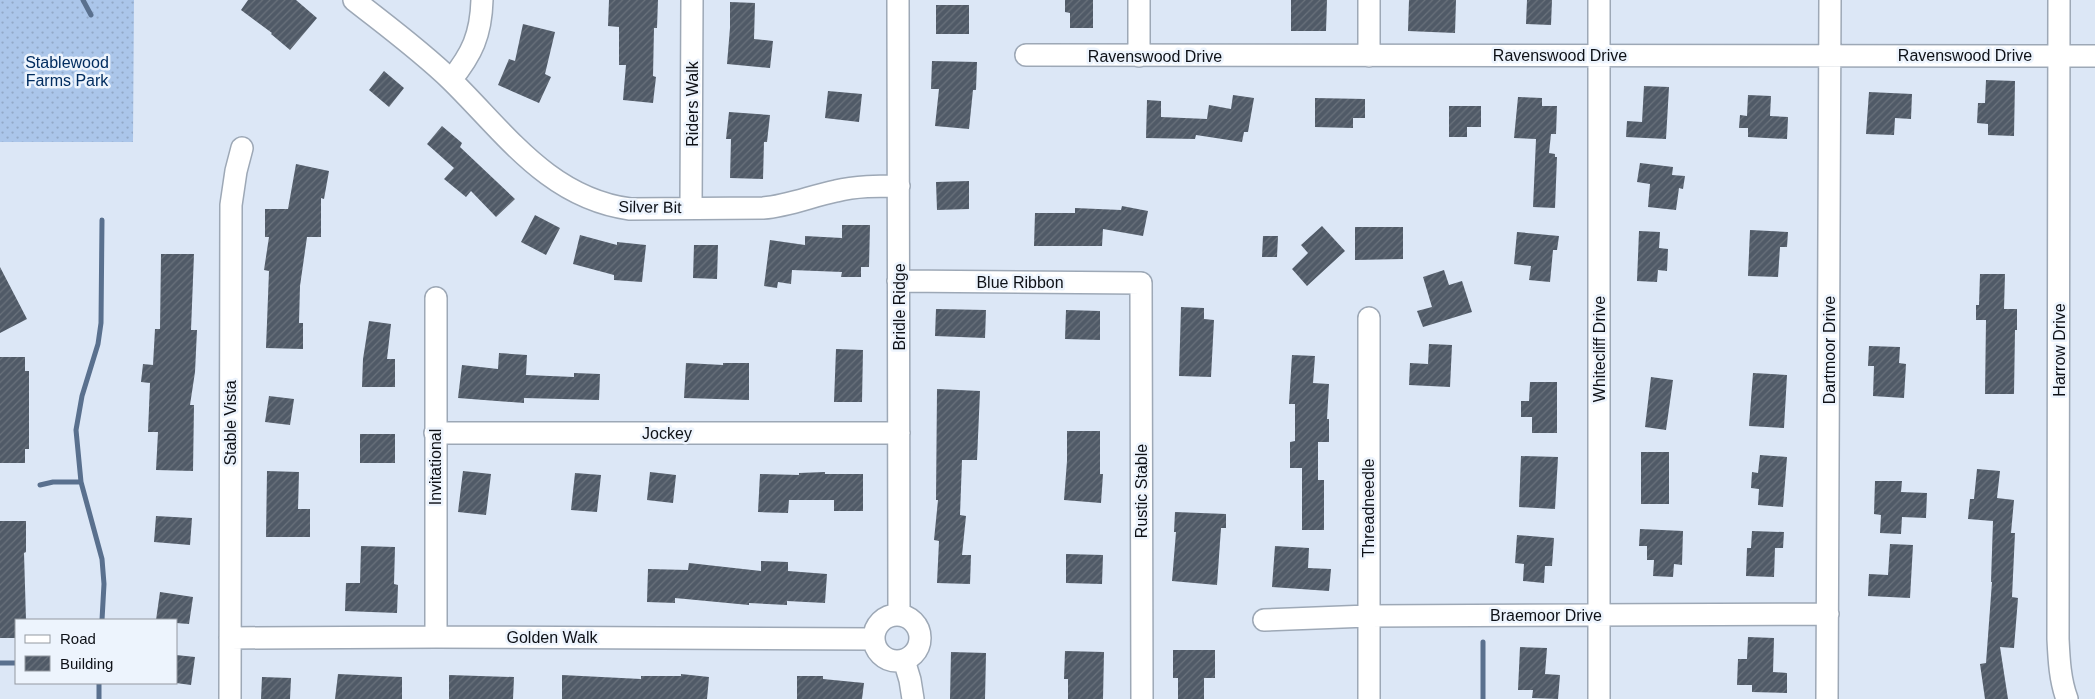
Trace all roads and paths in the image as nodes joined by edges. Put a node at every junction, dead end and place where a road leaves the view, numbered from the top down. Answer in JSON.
{"nodes":[{"id":1,"x":354,"y":0,"type":"edge"},
{"id":2,"x":482,"y":0,"type":"edge"},
{"id":3,"x":692,"y":0,"type":"edge"},
{"id":4,"x":898,"y":0,"type":"edge"},
{"id":5,"x":1139,"y":0,"type":"edge"},
{"id":6,"x":1369,"y":0,"type":"edge"},
{"id":7,"x":1599,"y":0,"type":"edge"},
{"id":8,"x":1830,"y":0,"type":"edge"},
{"id":9,"x":2059,"y":0,"type":"edge"},
{"id":10,"x":1600,"y":54,"type":"junction"},
{"id":11,"x":1026,"y":55,"type":"dead end"},
{"id":12,"x":1830,"y":55,"type":"junction"},
{"id":13,"x":2059,"y":55,"type":"junction"},
{"id":14,"x":1139,"y":56,"type":"junction"},
{"id":15,"x":1369,"y":56,"type":"junction"},
{"id":16,"x":2095,"y":56,"type":"edge"},
{"id":17,"x":451,"y":80,"type":"junction"},
{"id":18,"x":242,"y":148,"type":"dead end"},
{"id":19,"x":898,"y":186,"type":"junction"},
{"id":20,"x":691,"y":208,"type":"junction"},
{"id":21,"x":898,"y":281,"type":"junction"},
{"id":22,"x":1141,"y":283,"type":"joint"},
{"id":23,"x":436,"y":298,"type":"dead end"},
{"id":24,"x":1369,"y":318,"type":"dead end"},
{"id":25,"x":435,"y":433,"type":"junction"},
{"id":26,"x":899,"y":433,"type":"junction"},
{"id":27,"x":1599,"y":614,"type":"junction"},
{"id":28,"x":1828,"y":614,"type":"junction"},
{"id":29,"x":899,"y":615,"type":"junction"},
{"id":30,"x":1368,"y":616,"type":"junction"},
{"id":31,"x":1264,"y":620,"type":"dead end"},
{"id":32,"x":436,"y":636,"type":"junction"},
{"id":33,"x":230,"y":638,"type":"junction"},
{"id":34,"x":874,"y":639,"type":"junction"},
{"id":35,"x":904,"y":660,"type":"junction"},
{"id":36,"x":230,"y":699,"type":"edge"},
{"id":37,"x":913,"y":699,"type":"edge"},
{"id":38,"x":1142,"y":699,"type":"edge"},
{"id":39,"x":1369,"y":699,"type":"edge"},
{"id":40,"x":1599,"y":699,"type":"edge"},
{"id":41,"x":1827,"y":699,"type":"edge"},
{"id":42,"x":2068,"y":699,"type":"edge"}],
"edges":[{"from":1,"to":17,"type":"street","name":"Silver Bit"},
{"from":2,"to":17,"type":"street"},
{"from":3,"to":20,"type":"street","name":"Riders Walk"},
{"from":4,"to":19,"type":"street","name":"Bridle Ridge"},
{"from":5,"to":14,"type":"street"},
{"from":6,"to":15,"type":"street"},
{"from":7,"to":10,"type":"street","name":"Whitecliff Drive"},
{"from":8,"to":12,"type":"street","name":"Dartmoor Drive"},
{"from":9,"to":13,"type":"street","name":"Harrow Drive"},
{"from":10,"to":12,"type":"street","name":"Ravenswood Drive"},
{"from":10,"to":15,"type":"street","name":"Ravenswood Drive"},
{"from":10,"to":27,"type":"street","name":"Whitecliff Drive"},
{"from":11,"to":14,"type":"street","name":"Ravenswood Drive"},
{"from":12,"to":13,"type":"street","name":"Ravenswood Drive"},
{"from":12,"to":28,"type":"street","name":"Dartmoor Drive"},
{"from":13,"to":16,"type":"street","name":"Ravenswood Drive"},
{"from":13,"to":42,"type":"street","name":"Harrow Drive"},
{"from":14,"to":15,"type":"street","name":"Ravenswood Drive"},
{"from":17,"to":20,"type":"street","name":"Silver Bit"},
{"from":18,"to":33,"type":"street","name":"Stable Vista"},
{"from":19,"to":20,"type":"street","name":"Silver Bit"},
{"from":19,"to":21,"type":"street","name":"Bridle Ridge"},
{"from":21,"to":22,"type":"street","name":"Blue Ribbon"},
{"from":21,"to":26,"type":"street","name":"Bridle Ridge"},
{"from":22,"to":38,"type":"street","name":"Rustic Stable"},
{"from":23,"to":25,"type":"street","name":"Invitational"},
{"from":24,"to":30,"type":"street","name":"Threadneedle"},
{"from":25,"to":26,"type":"street","name":"Jockey"},
{"from":25,"to":32,"type":"street","name":"Invitational"},
{"from":26,"to":29,"type":"street","name":"Bridle Ridge"},
{"from":27,"to":28,"type":"street","name":"Braemoor Drive"},
{"from":27,"to":30,"type":"street","name":"Braemoor Drive"},
{"from":27,"to":40,"type":"street","name":"Whitecliff Drive"},
{"from":28,"to":41,"type":"street","name":"Dartmoor Drive"},
{"from":29,"to":34,"type":"street"},
{"from":29,"to":35,"type":"street"},
{"from":30,"to":31,"type":"street","name":"Braemoor Drive"},
{"from":30,"to":39,"type":"street","name":"Threadneedle"},
{"from":32,"to":33,"type":"street","name":"Golden Walk"},
{"from":32,"to":34,"type":"street","name":"Golden Walk"},
{"from":33,"to":36,"type":"street","name":"Stable Vista"},
{"from":34,"to":35,"type":"street"},
{"from":35,"to":37,"type":"street"}]}
